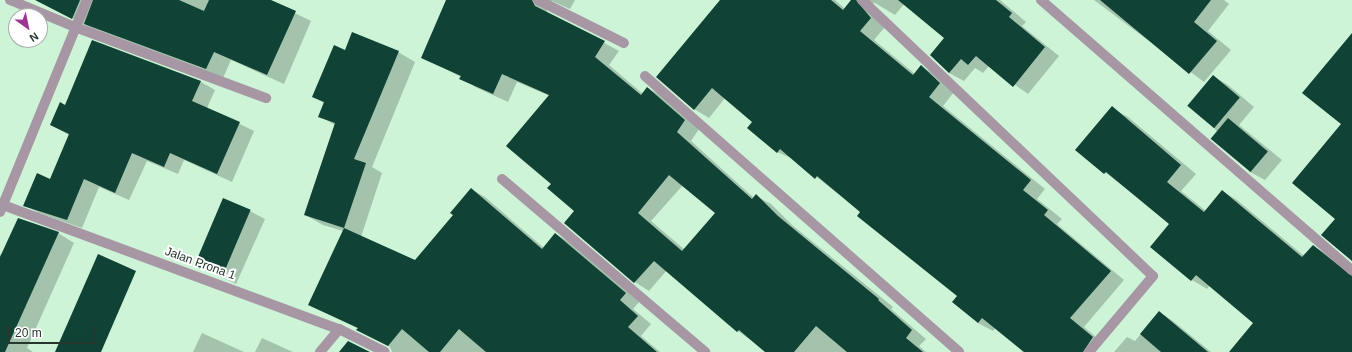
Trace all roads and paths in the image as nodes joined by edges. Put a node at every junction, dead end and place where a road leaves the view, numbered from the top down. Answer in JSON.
{"nodes":[{"id":1,"x":10,"y":0,"type":"edge"},
{"id":2,"x":87,"y":0,"type":"edge"},
{"id":3,"x":538,"y":0,"type":"edge"},
{"id":4,"x":862,"y":0,"type":"edge"},
{"id":5,"x":1041,"y":0,"type":"edge"},
{"id":6,"x":75,"y":28,"type":"junction"},
{"id":7,"x":624,"y":43,"type":"dead end"},
{"id":8,"x":645,"y":76,"type":"dead end"},
{"id":9,"x":266,"y":98,"type":"dead end"},
{"id":10,"x":502,"y":179,"type":"dead end"},
{"id":11,"x":1,"y":208,"type":"edge"},
{"id":12,"x":1352,"y":270,"type":"edge"},
{"id":13,"x":339,"y":329,"type":"junction"},
{"id":14,"x":320,"y":352,"type":"edge"},
{"id":15,"x":385,"y":352,"type":"edge"},
{"id":16,"x":704,"y":352,"type":"edge"},
{"id":17,"x":959,"y":352,"type":"edge"},
{"id":18,"x":1089,"y":352,"type":"edge"}],
"edges":[{"from":1,"to":6,"type":"street"},
{"from":2,"to":6,"type":"street"},
{"from":3,"to":7,"type":"street"},
{"from":4,"to":18,"type":"street"},
{"from":5,"to":12,"type":"street"},
{"from":6,"to":9,"type":"street"},
{"from":6,"to":11,"type":"street"},
{"from":8,"to":17,"type":"street"},
{"from":10,"to":16,"type":"street"},
{"from":11,"to":13,"type":"street","name":"Jalan Prona 1"},
{"from":13,"to":14,"type":"street"},
{"from":13,"to":15,"type":"street","name":"Jalan Prona 1"}]}
